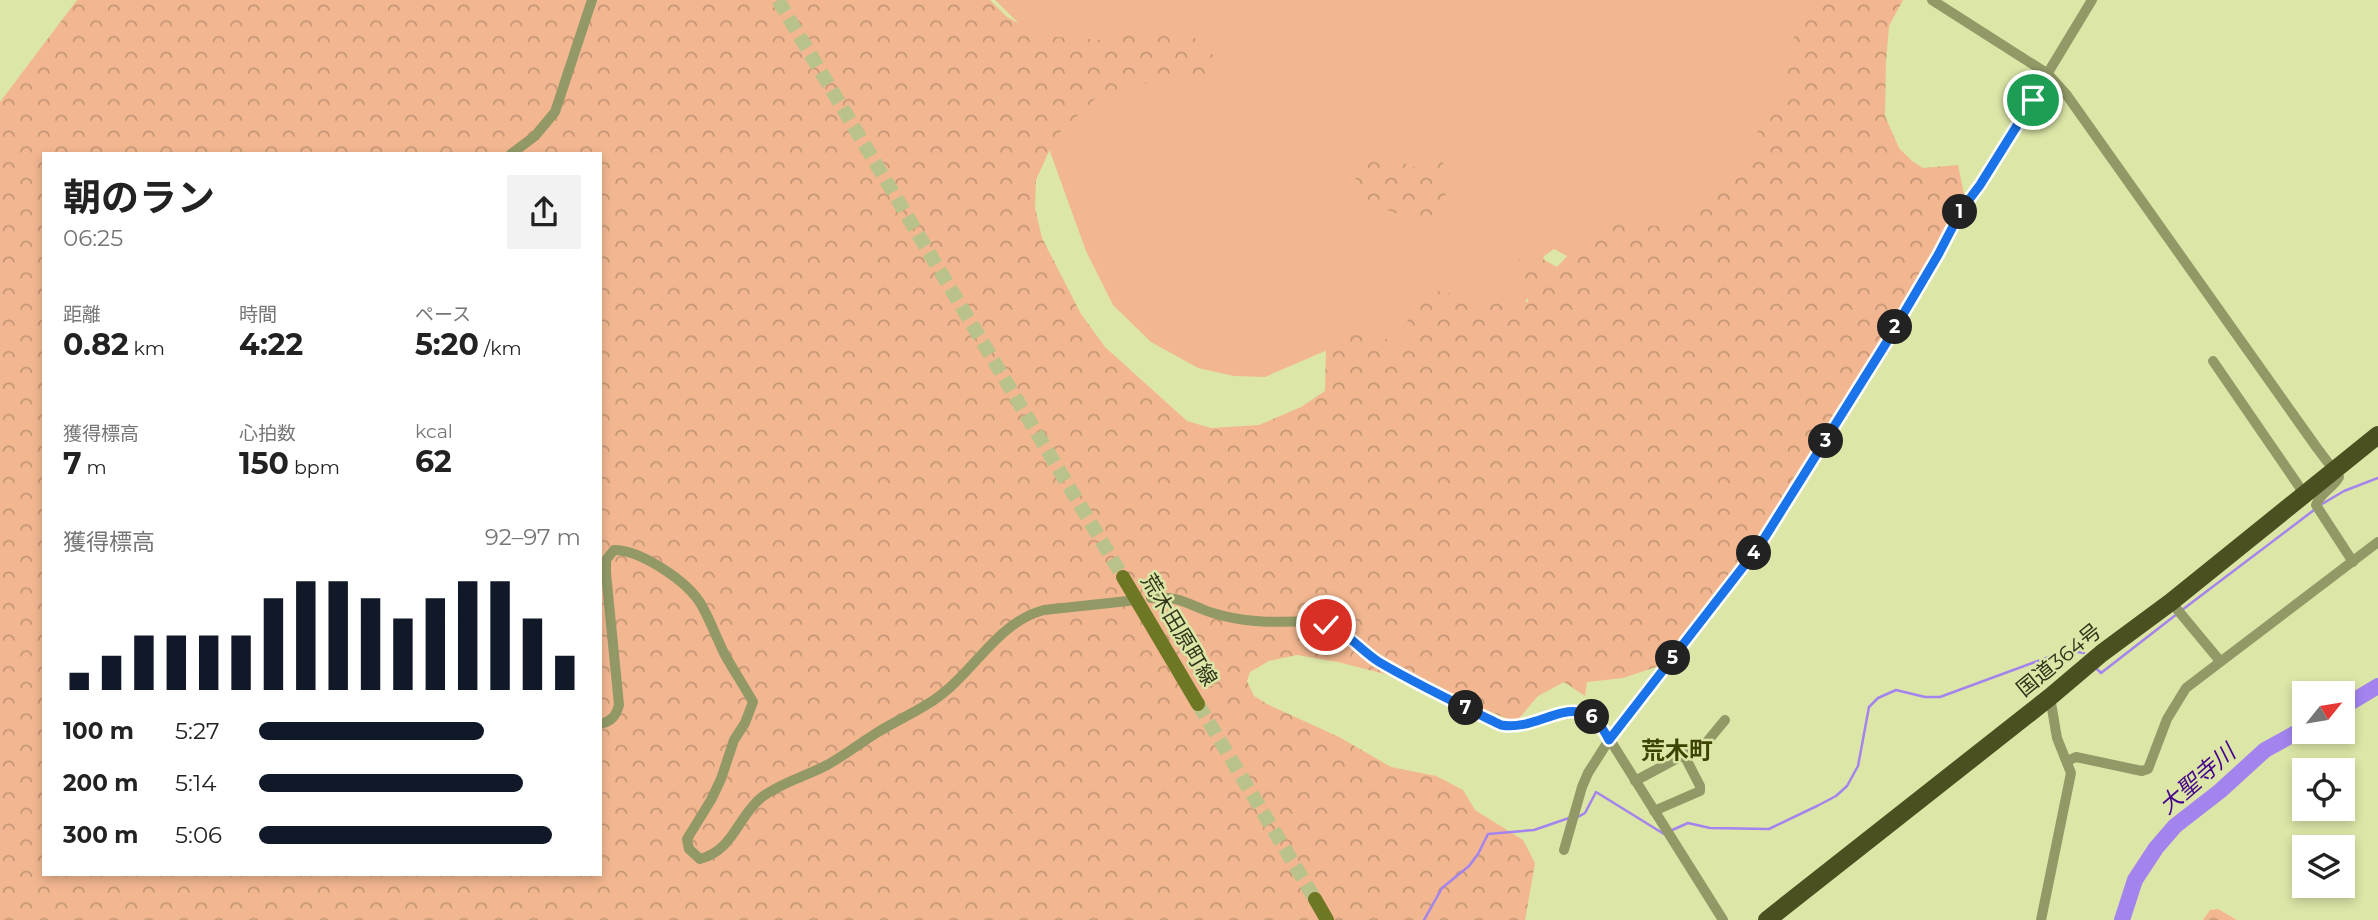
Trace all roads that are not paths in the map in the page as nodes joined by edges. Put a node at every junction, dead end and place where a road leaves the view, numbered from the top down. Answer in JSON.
{"nodes":[{"id":1,"x":592,"y":0,"type":"edge"},
{"id":2,"x":1932,"y":0,"type":"edge"},
{"id":3,"x":2092,"y":0,"type":"edge"},
{"id":4,"x":2048,"y":74,"type":"junction"},
{"id":5,"x":514,"y":152,"type":"edge"},
{"id":6,"x":2213,"y":361,"type":"dead end"},
{"id":7,"x":2378,"y":435,"type":"edge"},
{"id":8,"x":2335,"y":469,"type":"junction"},
{"id":9,"x":2305,"y":495,"type":"junction"},
{"id":10,"x":2378,"y":542,"type":"edge"},
{"id":11,"x":2353,"y":562,"type":"junction"},
{"id":12,"x":1123,"y":577,"type":"tunnel mouth"},
{"id":13,"x":1151,"y":598,"type":"dead end"},
{"id":14,"x":1128,"y":601,"type":"dead end"},
{"id":15,"x":2171,"y":602,"type":"junction"},
{"id":16,"x":2220,"y":661,"type":"junction"},
{"id":17,"x":2050,"y":697,"type":"junction"},
{"id":18,"x":1198,"y":704,"type":"tunnel mouth"},
{"id":19,"x":1725,"y":720,"type":"dead end"},
{"id":20,"x":602,"y":723,"type":"edge"},
{"id":21,"x":1609,"y":740,"type":"junction"},
{"id":22,"x":1684,"y":755,"type":"junction"},
{"id":23,"x":2067,"y":761,"type":"junction"},
{"id":24,"x":1635,"y":780,"type":"junction"},
{"id":25,"x":1654,"y":811,"type":"junction"},
{"id":26,"x":1564,"y":850,"type":"dead end"},
{"id":27,"x":1315,"y":899,"type":"tunnel mouth"},
{"id":28,"x":1327,"y":920,"type":"edge"},
{"id":29,"x":1723,"y":920,"type":"edge"},
{"id":30,"x":1767,"y":920,"type":"edge"},
{"id":31,"x":2041,"y":920,"type":"edge"}],
"edges":[{"from":1,"to":5,"type":"street"},
{"from":2,"to":4,"type":"street"},
{"from":3,"to":4,"type":"street"},
{"from":4,"to":8,"type":"street"},
{"from":4,"to":21,"type":"street"},
{"from":6,"to":9,"type":"street"},
{"from":7,"to":8,"type":"highway","name":"国道364号"},
{"from":8,"to":9,"type":"highway","name":"国道364号"},
{"from":8,"to":11,"type":"street"},
{"from":9,"to":15,"type":"highway","name":"国道364号"},
{"from":10,"to":11,"type":"street"},
{"from":11,"to":16,"type":"street"},
{"from":12,"to":18,"type":"main road","name":"荒木田原町線"},
{"from":13,"to":21,"type":"street"},
{"from":14,"to":20,"type":"street"},
{"from":15,"to":16,"type":"street"},
{"from":15,"to":17,"type":"highway","name":"国道364号"},
{"from":16,"to":23,"type":"street"},
{"from":17,"to":23,"type":"street"},
{"from":17,"to":30,"type":"highway","name":"国道364号"},
{"from":19,"to":22,"type":"street"},
{"from":21,"to":24,"type":"street"},
{"from":21,"to":26,"type":"street"},
{"from":22,"to":24,"type":"street"},
{"from":22,"to":25,"type":"street"},
{"from":23,"to":31,"type":"street"},
{"from":24,"to":25,"type":"street"},
{"from":25,"to":29,"type":"street"},
{"from":27,"to":28,"type":"main road"}]}
